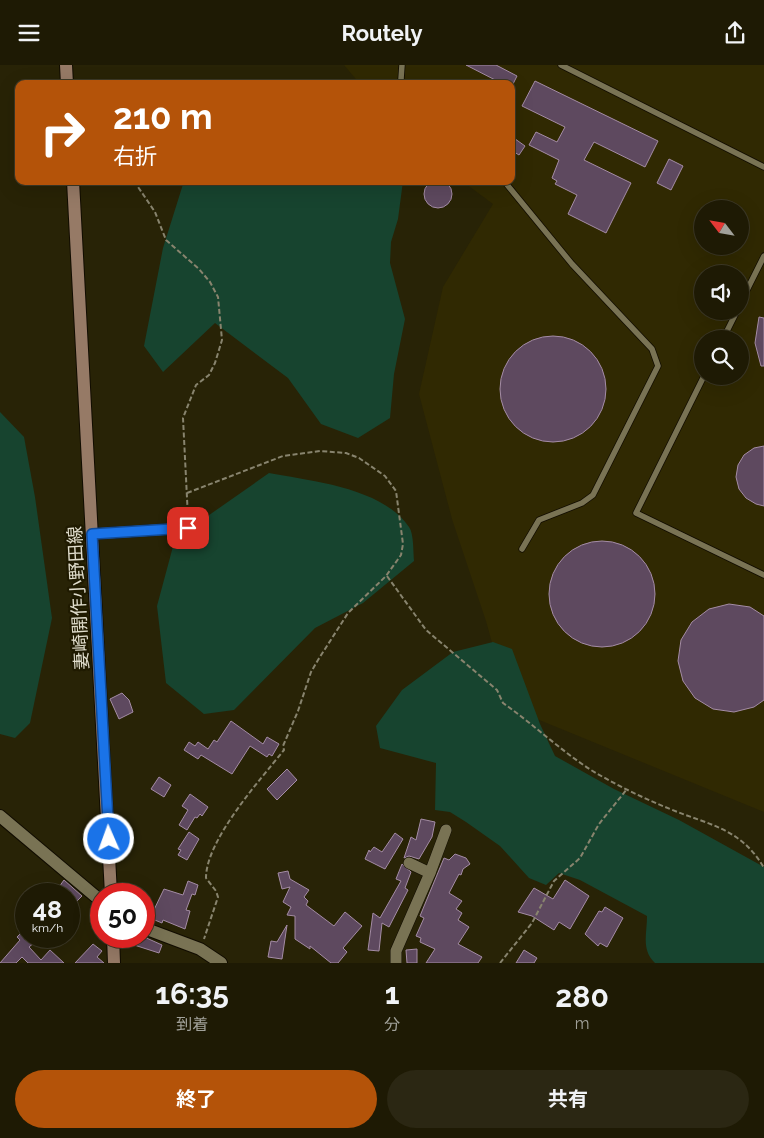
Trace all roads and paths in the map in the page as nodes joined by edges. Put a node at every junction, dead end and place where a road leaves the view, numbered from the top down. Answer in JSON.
{"nodes":[{"id":1,"x":66,"y":65,"type":"edge"},
{"id":2,"x":402,"y":65,"type":"edge"},
{"id":3,"x":561,"y":65,"type":"edge"},
{"id":4,"x":67,"y":80,"type":"edge"},
{"id":5,"x":400,"y":80,"type":"edge"},
{"id":6,"x":764,"y":167,"type":"edge"},
{"id":7,"x":72,"y":185,"type":"edge"},
{"id":8,"x":137,"y":185,"type":"edge"},
{"id":9,"x":507,"y":185,"type":"edge"},
{"id":10,"x":764,"y":256,"type":"edge"},
{"id":11,"x":749,"y":287,"type":"edge"},
{"id":12,"x":700,"y":385,"type":"edge"},
{"id":13,"x":187,"y":493,"type":"junction"},
{"id":14,"x":188,"y":528,"type":"joint"},
{"id":15,"x":92,"y":534,"type":"junction"},
{"id":16,"x":522,"y":549,"type":"dead end"},
{"id":17,"x":764,"y":575,"type":"edge"},
{"id":18,"x":386,"y":576,"type":"junction"},
{"id":19,"x":626,"y":789,"type":"junction"},
{"id":20,"x":0,"y":816,"type":"edge"},
{"id":21,"x":446,"y":830,"type":"dead end"},
{"id":22,"x":409,"y":863,"type":"dead end"},
{"id":23,"x":764,"y":868,"type":"edge"},
{"id":24,"x":430,"y":873,"type":"junction"},
{"id":25,"x":110,"y":883,"type":"edge"},
{"id":26,"x":90,"y":892,"type":"edge"},
{"id":27,"x":155,"y":932,"type":"edge"},
{"id":28,"x":113,"y":948,"type":"edge"},
{"id":29,"x":200,"y":949,"type":"junction"},
{"id":30,"x":114,"y":963,"type":"edge"},
{"id":31,"x":221,"y":963,"type":"edge"},
{"id":32,"x":396,"y":963,"type":"edge"},
{"id":33,"x":500,"y":963,"type":"edge"}],
"edges":[{"from":1,"to":4,"type":"main road"},
{"from":2,"to":5,"type":"lane"},
{"from":3,"to":6,"type":"lane"},
{"from":7,"to":15,"type":"main road","name":"妻崎開作小野田線"},
{"from":8,"to":13,"type":"path"},
{"from":9,"to":16,"type":"lane"},
{"from":10,"to":11,"type":"lane"},
{"from":12,"to":17,"type":"lane"},
{"from":13,"to":14,"type":"path"},
{"from":13,"to":18,"type":"path"},
{"from":14,"to":15,"type":"street"},
{"from":15,"to":25,"type":"main road","name":"妻崎開作小野田線"},
{"from":18,"to":19,"type":"path"},
{"from":18,"to":29,"type":"path"},
{"from":19,"to":23,"type":"path"},
{"from":19,"to":33,"type":"path"},
{"from":20,"to":26,"type":"street"},
{"from":21,"to":24,"type":"street"},
{"from":22,"to":24,"type":"street"},
{"from":24,"to":32,"type":"street"},
{"from":27,"to":29,"type":"street"},
{"from":28,"to":30,"type":"main road"},
{"from":29,"to":31,"type":"street"}]}
